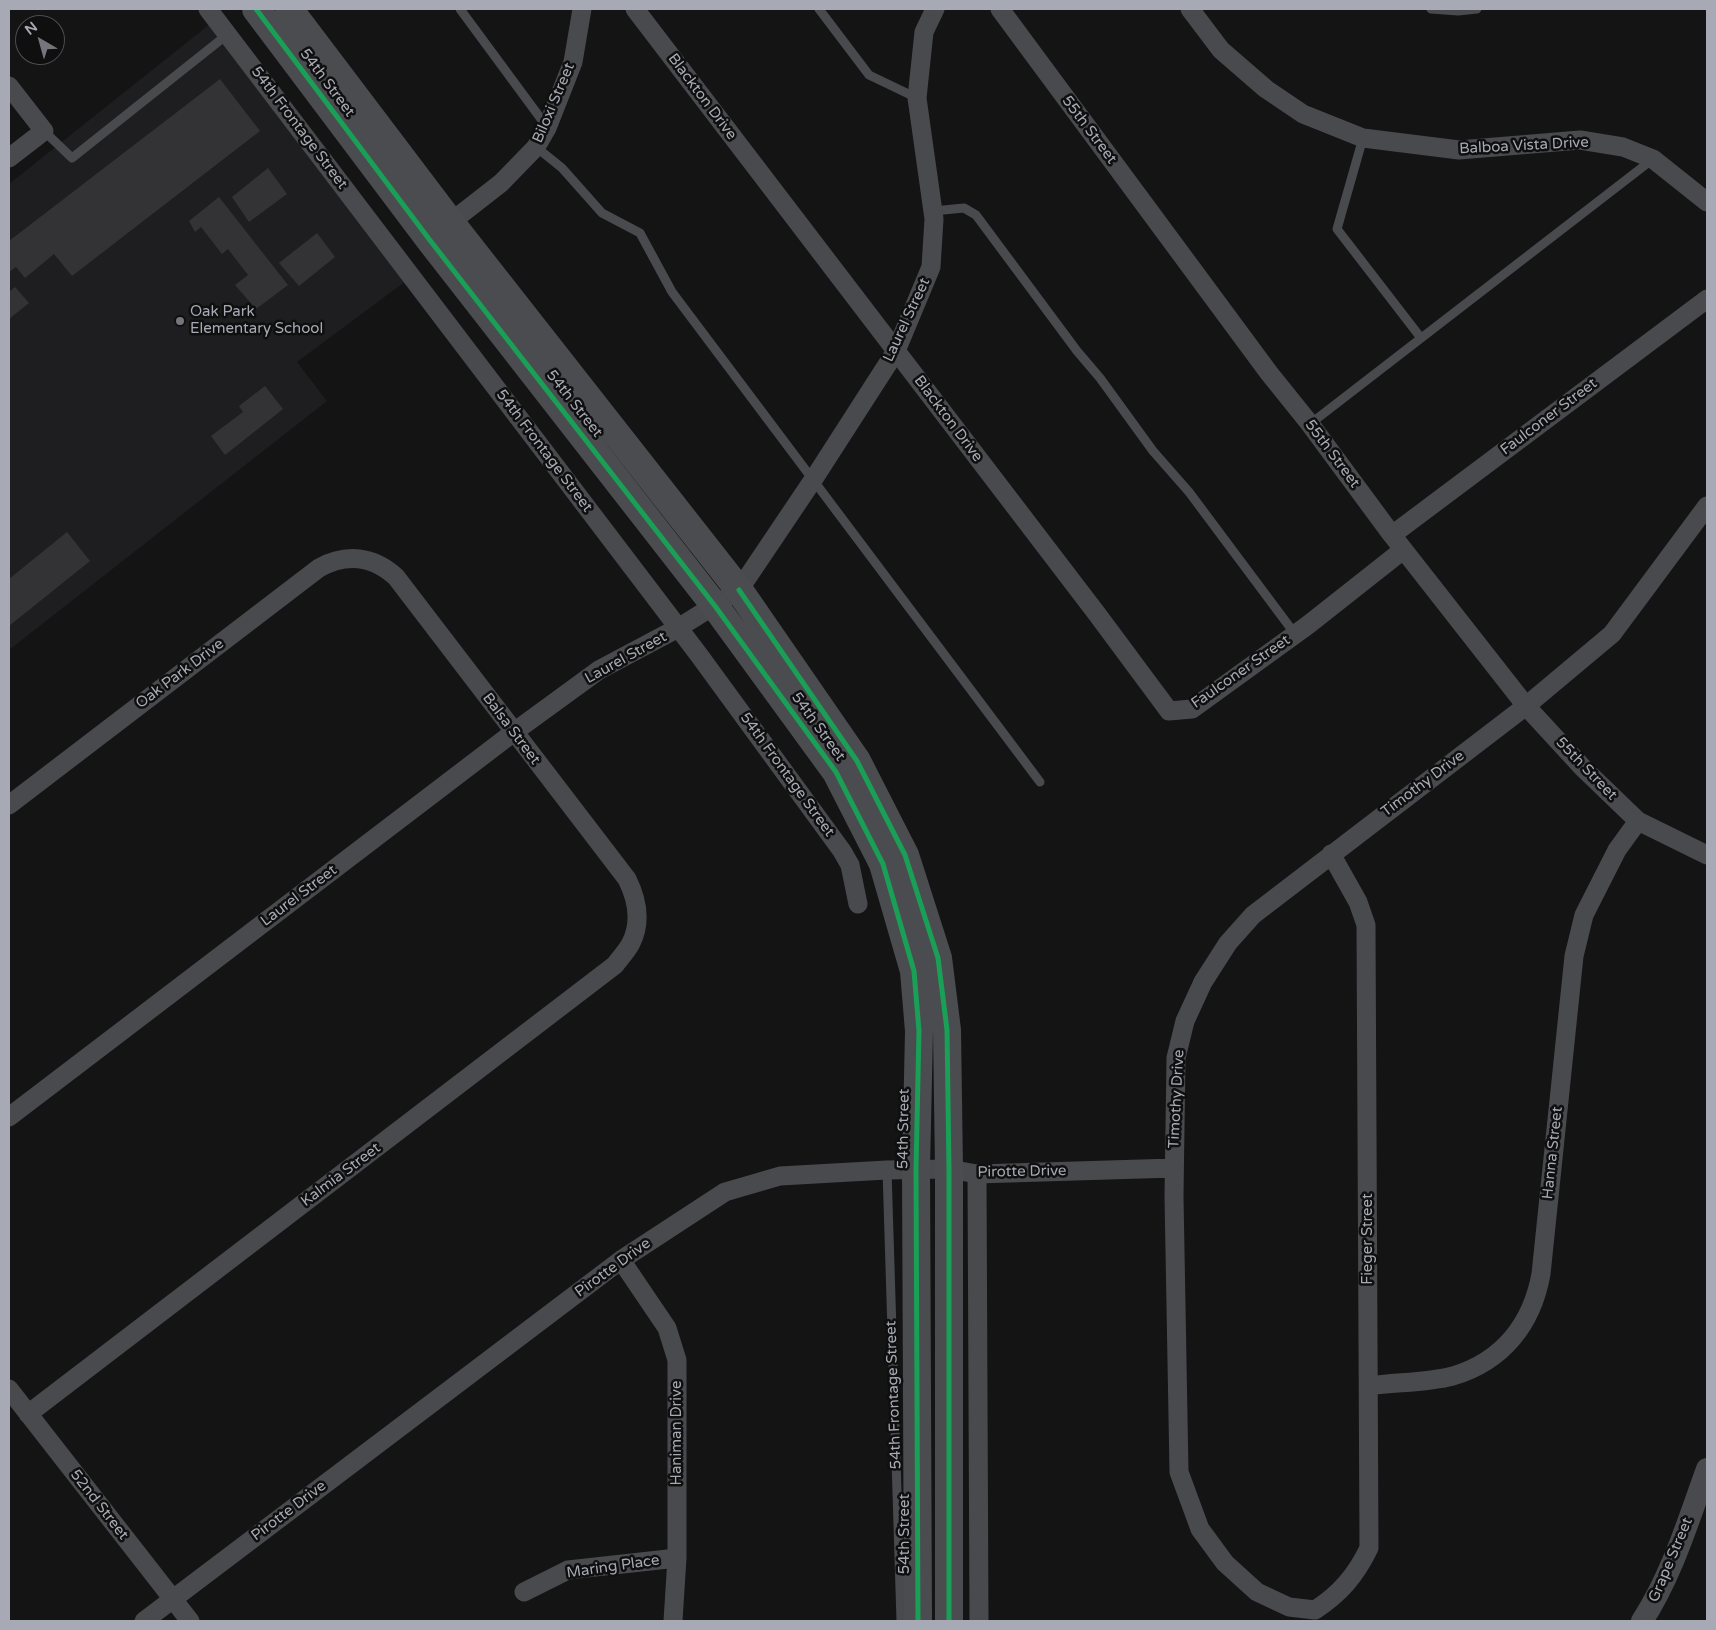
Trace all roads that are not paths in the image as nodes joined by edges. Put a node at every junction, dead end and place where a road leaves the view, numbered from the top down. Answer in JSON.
{"nodes":[{"id":1,"x":208,"y":9,"type":"edge"},
{"id":2,"x":256,"y":9,"type":"edge"},
{"id":3,"x":289,"y":9,"type":"edge"},
{"id":4,"x":460,"y":9,"type":"edge"},
{"id":5,"x":582,"y":9,"type":"edge"},
{"id":6,"x":634,"y":9,"type":"edge"},
{"id":7,"x":819,"y":9,"type":"edge"},
{"id":8,"x":935,"y":9,"type":"edge"},
{"id":9,"x":1000,"y":9,"type":"edge"},
{"id":10,"x":1190,"y":9,"type":"edge"},
{"id":11,"x":1431,"y":9,"type":"edge"},
{"id":12,"x":1477,"y":9,"type":"edge"},
{"id":13,"x":228,"y":34,"type":"junction"},
{"id":14,"x":9,"y":86,"type":"edge"},
{"id":15,"x":917,"y":98,"type":"junction"},
{"id":16,"x":547,"y":128,"type":"junction"},
{"id":17,"x":44,"y":131,"type":"junction"},
{"id":18,"x":1362,"y":138,"type":"junction"},
{"id":19,"x":536,"y":147,"type":"junction"},
{"id":20,"x":9,"y":158,"type":"edge"},
{"id":21,"x":1653,"y":159,"type":"junction"},
{"id":22,"x":1707,"y":202,"type":"edge"},
{"id":23,"x":933,"y":211,"type":"junction"},
{"id":24,"x":451,"y":223,"type":"junction"},
{"id":25,"x":429,"y":239,"type":"junction"},
{"id":26,"x":1707,"y":299,"type":"edge"},
{"id":27,"x":1422,"y":338,"type":"junction"},
{"id":28,"x":896,"y":351,"type":"junction"},
{"id":29,"x":1310,"y":424,"type":"junction"},
{"id":30,"x":813,"y":480,"type":"junction"},
{"id":31,"x":1707,"y":506,"type":"edge"},
{"id":32,"x":1392,"y":535,"type":"junction"},
{"id":33,"x":1403,"y":550,"type":"junction"},
{"id":34,"x":356,"y":558,"type":"joint"},
{"id":35,"x":738,"y":590,"type":"junction"},
{"id":36,"x":715,"y":606,"type":"junction"},
{"id":37,"x":678,"y":628,"type":"junction"},
{"id":38,"x":1295,"y":634,"type":"junction"},
{"id":39,"x":1526,"y":706,"type":"junction"},
{"id":40,"x":1169,"y":711,"type":"joint"},
{"id":41,"x":514,"y":732,"type":"junction"},
{"id":42,"x":1040,"y":782,"type":"dead end"},
{"id":43,"x":9,"y":805,"type":"edge"},
{"id":44,"x":1638,"y":821,"type":"junction"},
{"id":45,"x":1331,"y":854,"type":"junction"},
{"id":46,"x":1707,"y":856,"type":"edge"},
{"id":47,"x":858,"y":904,"type":"dead end"},
{"id":48,"x":638,"y":922,"type":"joint"},
{"id":49,"x":9,"y":1118,"type":"edge"},
{"id":50,"x":949,"y":1168,"type":"junction"},
{"id":51,"x":1174,"y":1168,"type":"junction"},
{"id":52,"x":916,"y":1169,"type":"junction"},
{"id":53,"x":887,"y":1170,"type":"junction"},
{"id":54,"x":977,"y":1174,"type":"junction"},
{"id":55,"x":621,"y":1260,"type":"junction"},
{"id":56,"x":1368,"y":1386,"type":"junction"},
{"id":57,"x":9,"y":1389,"type":"edge"},
{"id":58,"x":28,"y":1414,"type":"junction"},
{"id":59,"x":1707,"y":1469,"type":"edge"},
{"id":60,"x":677,"y":1558,"type":"junction"},
{"id":61,"x":524,"y":1592,"type":"dead end"},
{"id":62,"x":173,"y":1600,"type":"junction"},
{"id":63,"x":1317,"y":1616,"type":"edge"},
{"id":64,"x":144,"y":1621,"type":"edge"},
{"id":65,"x":190,"y":1621,"type":"edge"},
{"id":66,"x":674,"y":1621,"type":"edge"},
{"id":67,"x":901,"y":1621,"type":"edge"},
{"id":68,"x":918,"y":1621,"type":"edge"},
{"id":69,"x":949,"y":1621,"type":"edge"},
{"id":70,"x":979,"y":1621,"type":"edge"},
{"id":71,"x":1642,"y":1621,"type":"edge"}],
"edges":[{"from":1,"to":13,"type":"street","name":"54th Frontage Street"},
{"from":2,"to":25,"type":"main road","name":"54th Street"},
{"from":3,"to":24,"type":"main road","name":"54th Street"},
{"from":4,"to":16,"type":"lane"},
{"from":5,"to":16,"type":"street","name":"Biloxi Street"},
{"from":6,"to":28,"type":"street","name":"Blackton Drive"},
{"from":7,"to":15,"type":"lane"},
{"from":8,"to":15,"type":"street","name":"Laurel Street"},
{"from":9,"to":29,"type":"street","name":"55th Street"},
{"from":10,"to":18,"type":"street","name":"Balboa Vista Drive"},
{"from":11,"to":12,"type":"lane"},
{"from":13,"to":17,"type":"lane"},
{"from":13,"to":37,"type":"street","name":"54th Frontage Street"},
{"from":14,"to":17,"type":"street"},
{"from":15,"to":23,"type":"street","name":"Laurel Street"},
{"from":16,"to":19,"type":"street","name":"Biloxi Street"},
{"from":17,"to":20,"type":"street"},
{"from":18,"to":21,"type":"street","name":"Balboa Vista Drive"},
{"from":18,"to":27,"type":"lane"},
{"from":19,"to":24,"type":"street","name":"Biloxi Street"},
{"from":19,"to":30,"type":"lane"},
{"from":21,"to":22,"type":"street","name":"Balboa Vista Drive"},
{"from":21,"to":27,"type":"lane"},
{"from":23,"to":28,"type":"street","name":"Laurel Street"},
{"from":23,"to":38,"type":"lane"},
{"from":24,"to":25,"type":"street","name":"Biloxi Street"},
{"from":24,"to":35,"type":"main road","name":"54th Street"},
{"from":25,"to":36,"type":"main road","name":"54th Street"},
{"from":26,"to":32,"type":"street","name":"Faulconer Street"},
{"from":27,"to":29,"type":"lane"},
{"from":28,"to":30,"type":"street","name":"Laurel Street"},
{"from":28,"to":40,"type":"street","name":"Blackton Drive"},
{"from":29,"to":32,"type":"street","name":"55th Street"},
{"from":30,"to":35,"type":"street","name":"Laurel Street"},
{"from":30,"to":42,"type":"lane"},
{"from":31,"to":39,"type":"street","name":"Timothy Drive"},
{"from":32,"to":33,"type":"street","name":"55th Street"},
{"from":33,"to":38,"type":"street","name":"Faulconer Street"},
{"from":33,"to":39,"type":"street","name":"55th Street"},
{"from":34,"to":41,"type":"street","name":"Balsa Street"},
{"from":34,"to":43,"type":"street","name":"Oak Park Drive"},
{"from":35,"to":36,"type":"street","name":"Laurel Street"},
{"from":35,"to":50,"type":"main road","name":"54th Street"},
{"from":36,"to":37,"type":"street","name":"Laurel Street"},
{"from":36,"to":52,"type":"main road","name":"54th Street"},
{"from":37,"to":41,"type":"street","name":"Laurel Street"},
{"from":37,"to":47,"type":"street","name":"54th Frontage Street"},
{"from":38,"to":40,"type":"street","name":"Faulconer Street"},
{"from":39,"to":44,"type":"street","name":"55th Street"},
{"from":39,"to":45,"type":"street","name":"Timothy Drive"},
{"from":41,"to":48,"type":"street","name":"Balsa Street"},
{"from":41,"to":49,"type":"street","name":"Laurel Street"},
{"from":44,"to":46,"type":"street","name":"55th Street"},
{"from":44,"to":56,"type":"street","name":"Hanna Street"},
{"from":45,"to":51,"type":"street","name":"Timothy Drive"},
{"from":45,"to":56,"type":"street","name":"Fieger Street"},
{"from":48,"to":58,"type":"street","name":"Kalmia Street"},
{"from":50,"to":52,"type":"street","name":"Pirotte Drive"},
{"from":50,"to":54,"type":"street","name":"Pirotte Drive"},
{"from":50,"to":69,"type":"main road","name":"54th Street"},
{"from":51,"to":54,"type":"street","name":"Pirotte Drive"},
{"from":51,"to":63,"type":"street","name":"Timothy Drive"},
{"from":52,"to":53,"type":"street","name":"Pirotte Drive"},
{"from":52,"to":68,"type":"main road","name":"54th Street"},
{"from":53,"to":55,"type":"street","name":"Pirotte Drive"},
{"from":53,"to":67,"type":"lane","name":"54th Frontage Street"},
{"from":54,"to":70,"type":"street"},
{"from":55,"to":60,"type":"street","name":"Haniman Drive"},
{"from":55,"to":62,"type":"street","name":"Pirotte Drive"},
{"from":56,"to":63,"type":"street","name":"Fieger Street"},
{"from":57,"to":58,"type":"street","name":"52nd Street"},
{"from":58,"to":62,"type":"street","name":"52nd Street"},
{"from":59,"to":71,"type":"street","name":"Grape Street"},
{"from":60,"to":61,"type":"street","name":"Maring Place"},
{"from":60,"to":66,"type":"street","name":"Haniman Drive"},
{"from":62,"to":64,"type":"street","name":"Pirotte Drive"},
{"from":62,"to":65,"type":"street","name":"52nd Street"}]}
